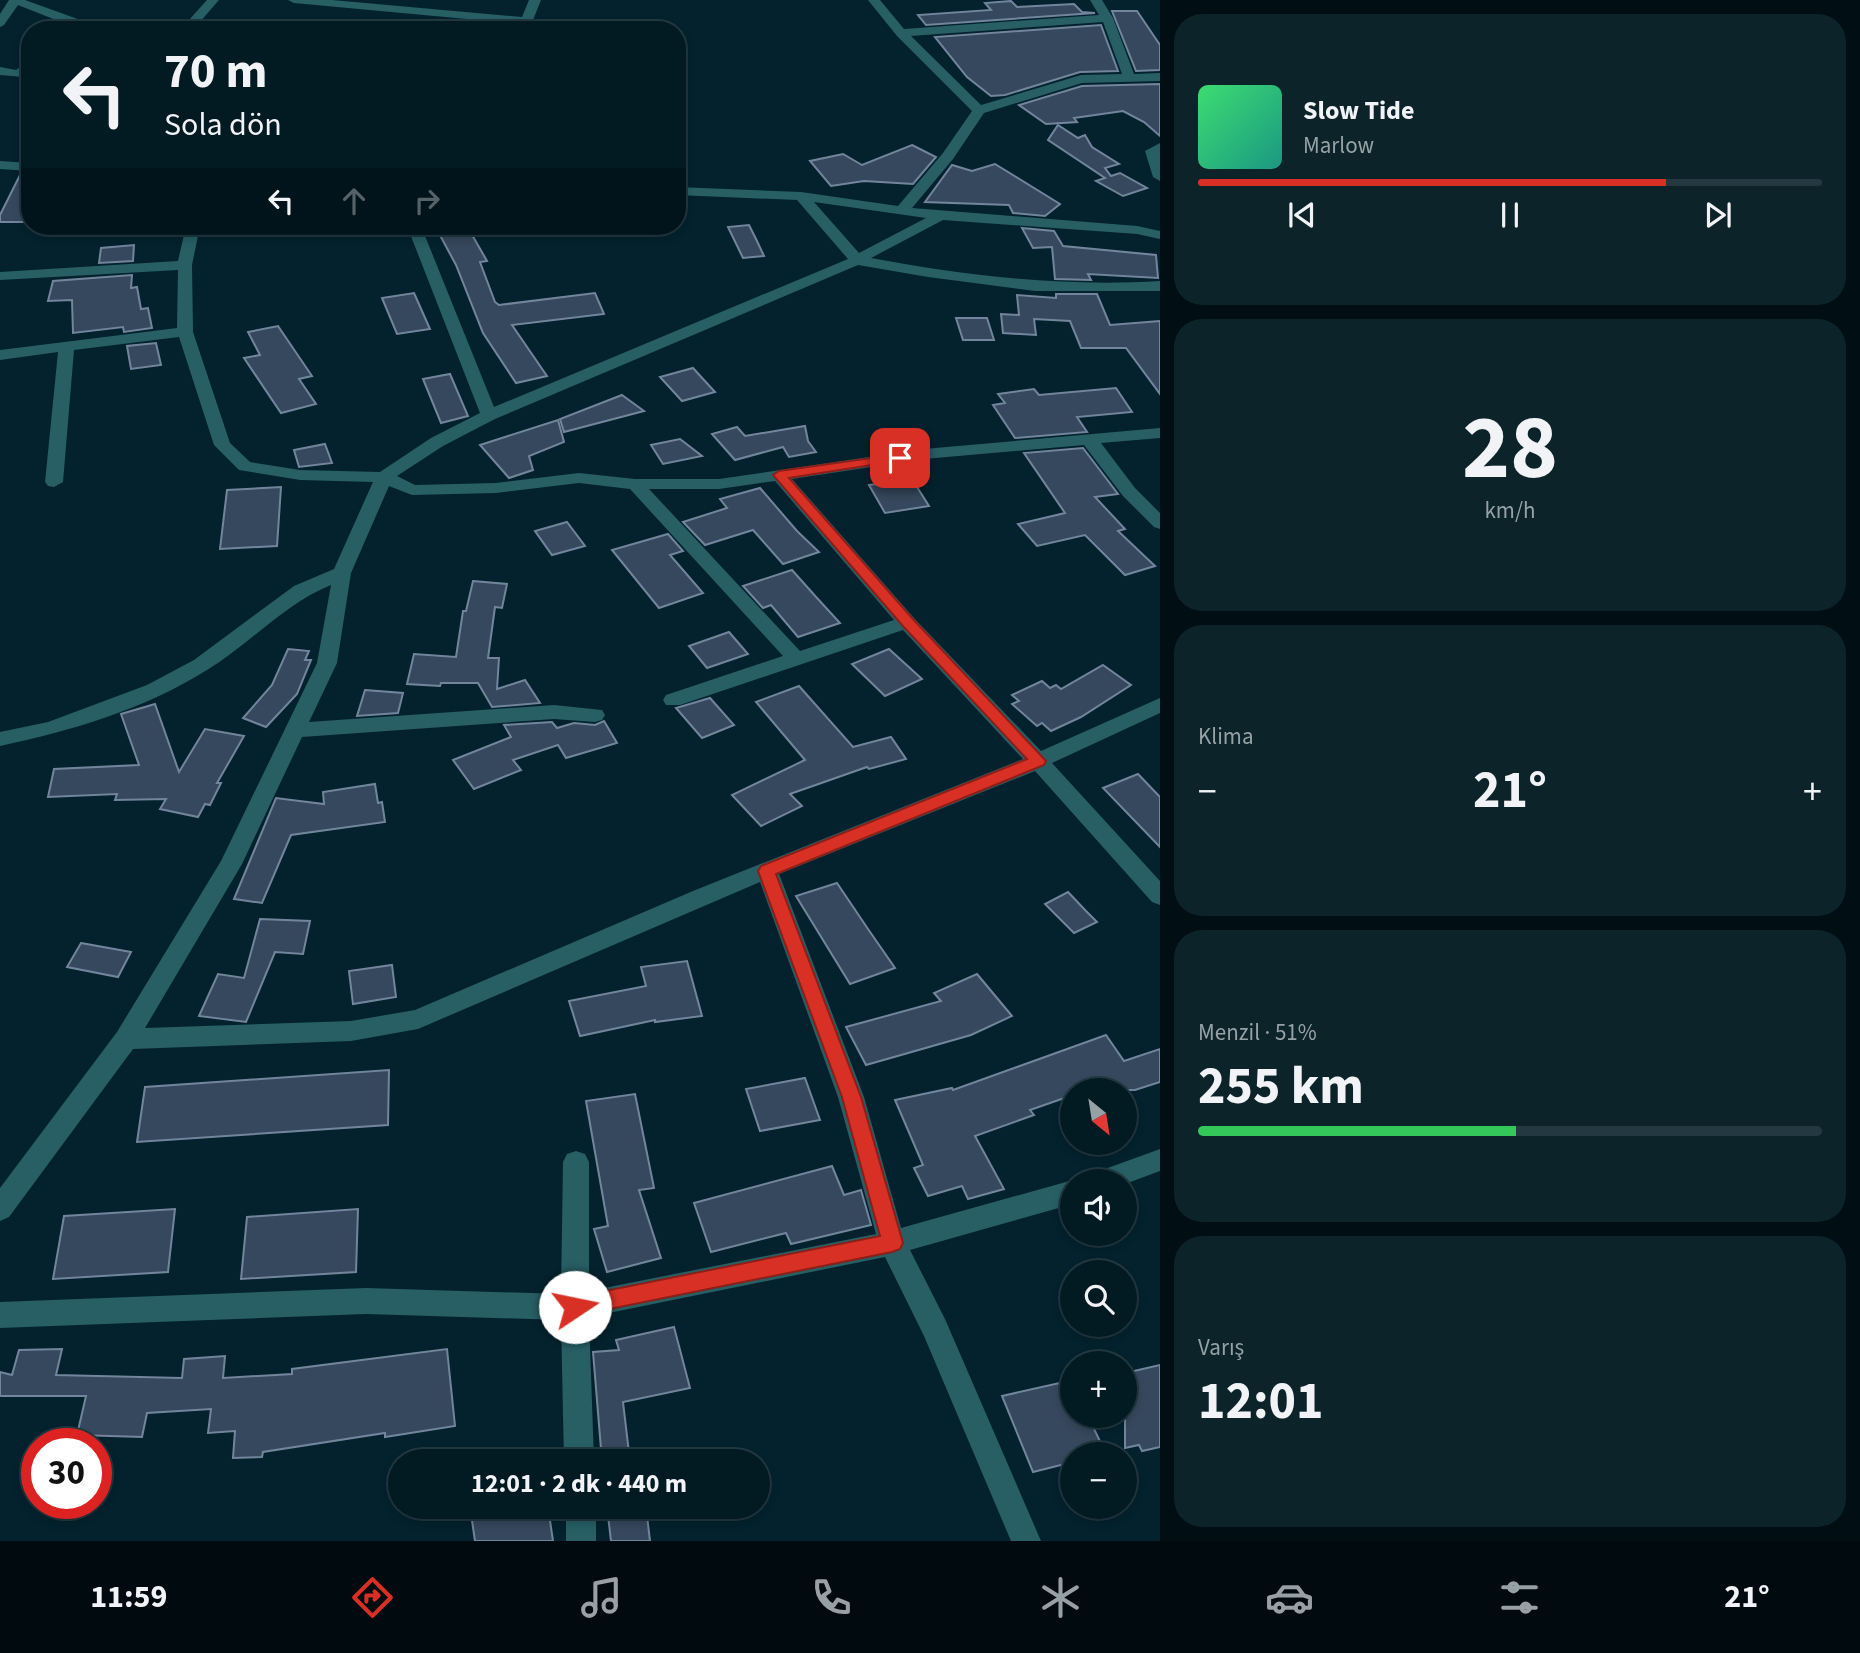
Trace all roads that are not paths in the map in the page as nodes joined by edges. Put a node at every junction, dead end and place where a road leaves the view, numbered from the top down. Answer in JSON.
{"nodes":[{"id":1,"x":213,"y":0,"type":"edge"},
{"id":2,"x":294,"y":0,"type":"edge"},
{"id":3,"x":535,"y":0,"type":"edge"},
{"id":4,"x":874,"y":0,"type":"edge"},
{"id":5,"x":1096,"y":0,"type":"edge"},
{"id":6,"x":15,"y":1,"type":"edge"},
{"id":7,"x":1107,"y":18,"type":"junction"},
{"id":8,"x":60,"y":21,"type":"edge"},
{"id":9,"x":194,"y":21,"type":"edge"},
{"id":10,"x":481,"y":21,"type":"edge"},
{"id":11,"x":527,"y":21,"type":"edge"},
{"id":12,"x":0,"y":23,"type":"edge"},
{"id":13,"x":901,"y":33,"type":"junction"},
{"id":14,"x":0,"y":71,"type":"edge"},
{"id":15,"x":21,"y":72,"type":"edge"},
{"id":16,"x":1129,"y":77,"type":"junction"},
{"id":17,"x":1160,"y":77,"type":"edge"},
{"id":18,"x":979,"y":110,"type":"junction"},
{"id":19,"x":1160,"y":147,"type":"edge"},
{"id":20,"x":0,"y":165,"type":"edge"},
{"id":21,"x":21,"y":166,"type":"edge"},
{"id":22,"x":1160,"y":177,"type":"edge"},
{"id":23,"x":686,"y":191,"type":"edge"},
{"id":24,"x":801,"y":196,"type":"junction"},
{"id":25,"x":903,"y":209,"type":"junction"},
{"id":26,"x":941,"y":216,"type":"junction"},
{"id":27,"x":1160,"y":234,"type":"edge"},
{"id":28,"x":191,"y":235,"type":"edge"},
{"id":29,"x":418,"y":235,"type":"edge"},
{"id":30,"x":857,"y":260,"type":"junction"},
{"id":31,"x":185,"y":265,"type":"junction"},
{"id":32,"x":0,"y":276,"type":"edge"},
{"id":33,"x":1160,"y":286,"type":"edge"},
{"id":34,"x":185,"y":331,"type":"junction"},
{"id":35,"x":67,"y":345,"type":"junction"},
{"id":36,"x":0,"y":355,"type":"edge"},
{"id":37,"x":489,"y":415,"type":"junction"},
{"id":38,"x":1160,"y":433,"type":"edge"},
{"id":39,"x":1088,"y":438,"type":"junction"},
{"id":40,"x":779,"y":475,"type":"junction"},
{"id":41,"x":384,"y":477,"type":"junction"},
{"id":42,"x":54,"y":482,"type":"dead end"},
{"id":43,"x":635,"y":484,"type":"junction"},
{"id":44,"x":1160,"y":523,"type":"edge"},
{"id":45,"x":342,"y":572,"type":"junction"},
{"id":46,"x":907,"y":622,"type":"junction"},
{"id":47,"x":796,"y":659,"type":"junction"},
{"id":48,"x":673,"y":700,"type":"dead end"},
{"id":49,"x":1160,"y":705,"type":"edge"},
{"id":50,"x":595,"y":715,"type":"dead end"},
{"id":51,"x":296,"y":730,"type":"junction"},
{"id":52,"x":0,"y":739,"type":"edge"},
{"id":53,"x":1038,"y":761,"type":"junction"},
{"id":54,"x":766,"y":871,"type":"junction"},
{"id":55,"x":1160,"y":896,"type":"edge"},
{"id":56,"x":126,"y":1039,"type":"junction"},
{"id":57,"x":1160,"y":1160,"type":"edge"},
{"id":58,"x":576,"y":1162,"type":"dead end"},
{"id":59,"x":1136,"y":1169,"type":"edge"},
{"id":60,"x":1060,"y":1196,"type":"edge"},
{"id":61,"x":0,"y":1209,"type":"edge"},
{"id":62,"x":892,"y":1243,"type":"junction"},
{"id":63,"x":575,"y":1307,"type":"junction"},
{"id":64,"x":0,"y":1315,"type":"edge"},
{"id":65,"x":579,"y":1449,"type":"edge"},
{"id":66,"x":581,"y":1519,"type":"edge"},
{"id":67,"x":581,"y":1541,"type":"edge"},
{"id":68,"x":1026,"y":1541,"type":"edge"}],
"edges":[{"from":1,"to":9,"type":"street"},
{"from":2,"to":10,"type":"street"},
{"from":3,"to":11,"type":"street"},
{"from":4,"to":13,"type":"street"},
{"from":5,"to":7,"type":"street"},
{"from":6,"to":8,"type":"street"},
{"from":6,"to":12,"type":"street"},
{"from":7,"to":13,"type":"street"},
{"from":7,"to":16,"type":"street"},
{"from":13,"to":18,"type":"street"},
{"from":14,"to":15,"type":"street"},
{"from":16,"to":17,"type":"street"},
{"from":16,"to":18,"type":"street"},
{"from":18,"to":25,"type":"street"},
{"from":19,"to":22,"type":"street"},
{"from":20,"to":21,"type":"street"},
{"from":23,"to":24,"type":"street"},
{"from":24,"to":25,"type":"street"},
{"from":24,"to":30,"type":"street"},
{"from":25,"to":26,"type":"street"},
{"from":26,"to":27,"type":"street"},
{"from":26,"to":30,"type":"street"},
{"from":28,"to":31,"type":"street"},
{"from":29,"to":37,"type":"street"},
{"from":30,"to":33,"type":"street"},
{"from":30,"to":37,"type":"street"},
{"from":31,"to":32,"type":"street"},
{"from":31,"to":34,"type":"street"},
{"from":34,"to":35,"type":"street"},
{"from":34,"to":41,"type":"street"},
{"from":35,"to":36,"type":"street"},
{"from":35,"to":42,"type":"street"},
{"from":37,"to":41,"type":"street"},
{"from":38,"to":39,"type":"street"},
{"from":39,"to":40,"type":"street"},
{"from":39,"to":44,"type":"street"},
{"from":40,"to":43,"type":"street"},
{"from":40,"to":46,"type":"street"},
{"from":41,"to":43,"type":"street"},
{"from":41,"to":45,"type":"street"},
{"from":43,"to":47,"type":"street"},
{"from":45,"to":51,"type":"street"},
{"from":45,"to":52,"type":"street"},
{"from":46,"to":47,"type":"street"},
{"from":46,"to":53,"type":"street"},
{"from":47,"to":48,"type":"street"},
{"from":49,"to":53,"type":"street"},
{"from":50,"to":51,"type":"street"},
{"from":51,"to":56,"type":"street"},
{"from":53,"to":54,"type":"street"},
{"from":53,"to":55,"type":"street"},
{"from":54,"to":56,"type":"street"},
{"from":54,"to":62,"type":"street"},
{"from":56,"to":61,"type":"street"},
{"from":57,"to":59,"type":"street"},
{"from":58,"to":63,"type":"street"},
{"from":60,"to":62,"type":"street"},
{"from":62,"to":63,"type":"street"},
{"from":62,"to":68,"type":"street"},
{"from":63,"to":64,"type":"street"},
{"from":63,"to":65,"type":"street"},
{"from":66,"to":67,"type":"street"}]}
